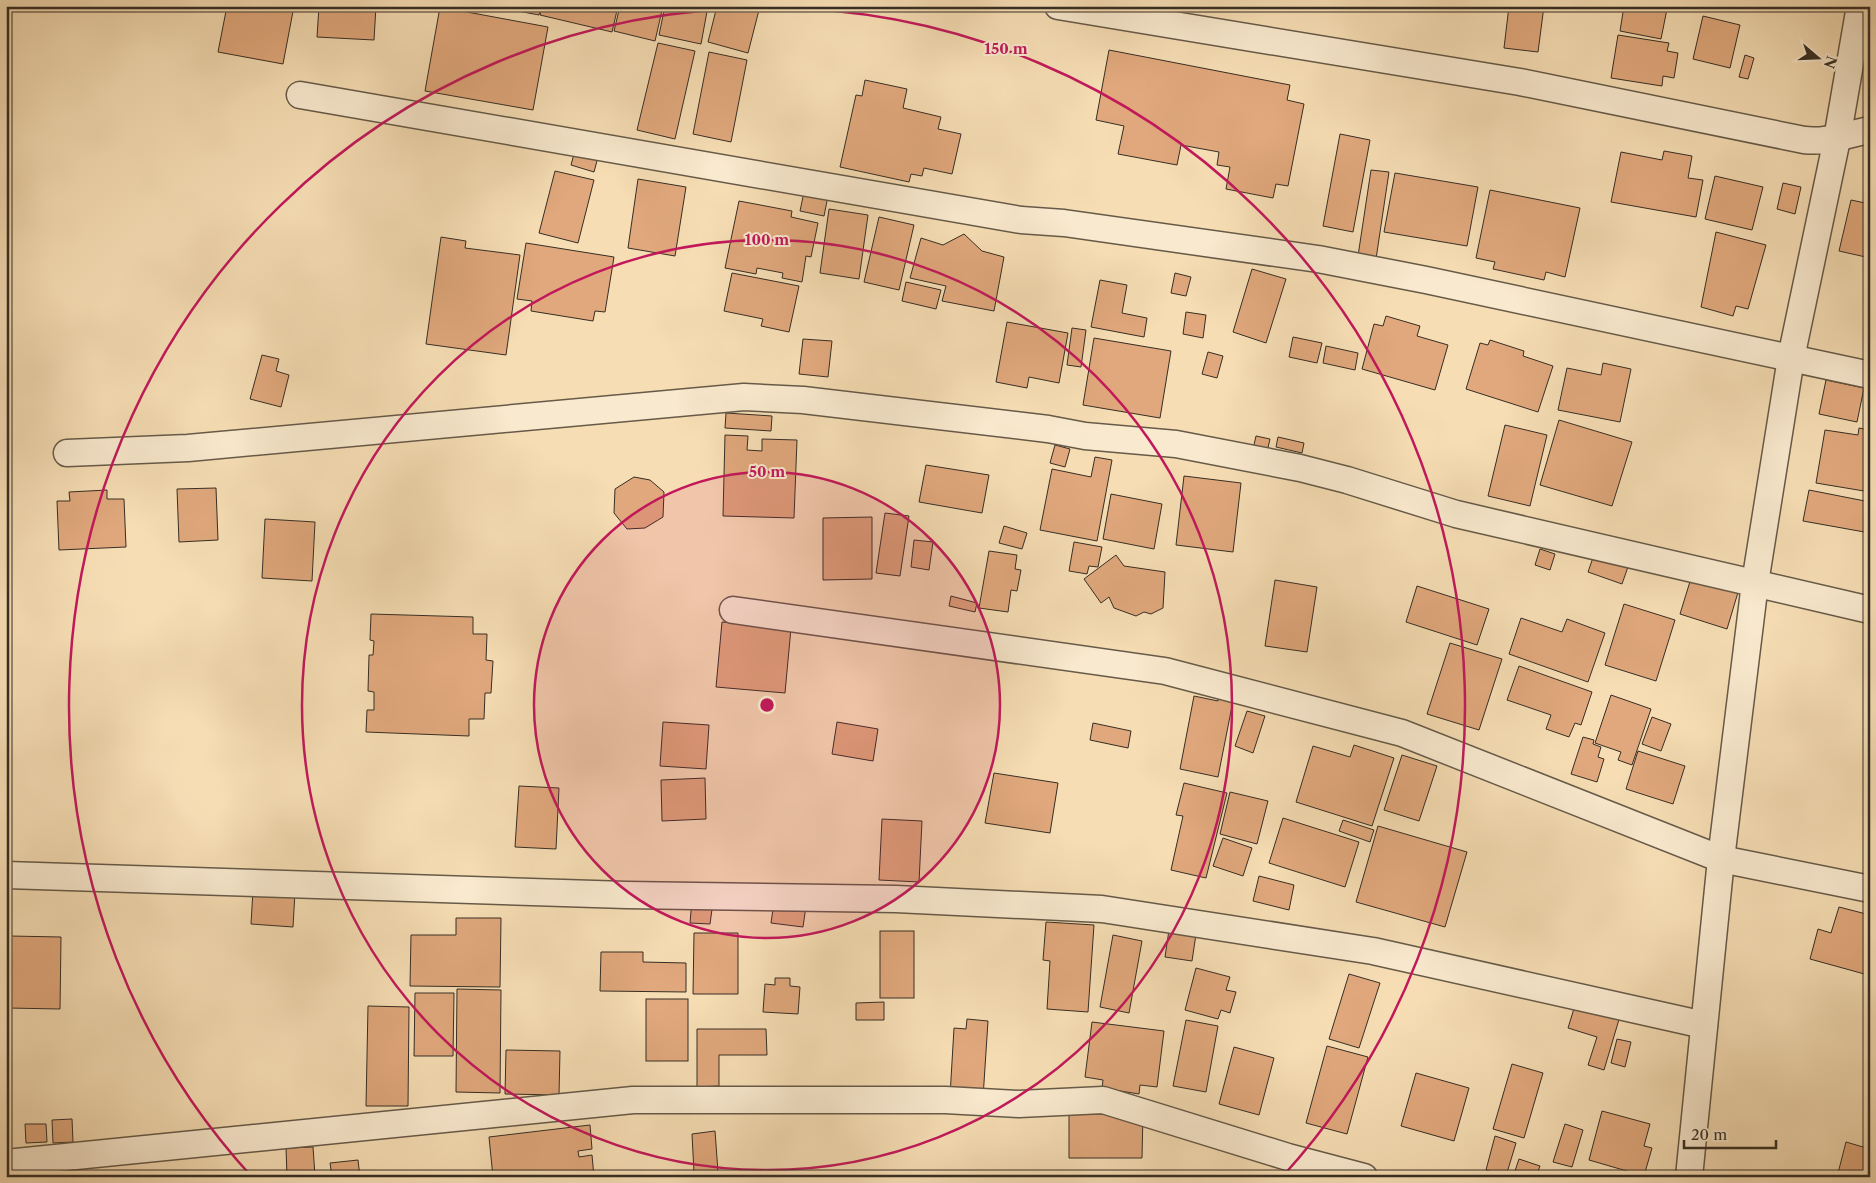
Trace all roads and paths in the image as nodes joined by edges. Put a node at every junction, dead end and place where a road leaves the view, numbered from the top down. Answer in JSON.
{"nodes":[{"id":1,"x":1058,"y":6,"type":"edge"},
{"id":2,"x":1860,"y":6,"type":"edge"},
{"id":3,"x":300,"y":95,"type":"dead end"},
{"id":4,"x":1870,"y":130,"type":"edge"},
{"id":5,"x":1837,"y":139,"type":"junction"},
{"id":6,"x":1791,"y":358,"type":"junction"},
{"id":7,"x":1870,"y":375,"type":"edge"},
{"id":8,"x":68,"y":452,"type":"dead end"},
{"id":9,"x":1755,"y":583,"type":"junction"},
{"id":10,"x":733,"y":610,"type":"dead end"},
{"id":11,"x":1870,"y":610,"type":"edge"},
{"id":12,"x":1720,"y":859,"type":"junction"},
{"id":13,"x":6,"y":875,"type":"edge"},
{"id":14,"x":1870,"y":889,"type":"edge"},
{"id":15,"x":1704,"y":1025,"type":"junction"},
{"id":16,"x":6,"y":1164,"type":"edge"},
{"id":17,"x":1364,"y":1177,"type":"edge"},
{"id":18,"x":1690,"y":1177,"type":"edge"}],
"edges":[{"from":1,"to":5,"type":"street"},
{"from":2,"to":5,"type":"street"},
{"from":3,"to":6,"type":"street"},
{"from":4,"to":5,"type":"street"},
{"from":5,"to":6,"type":"street"},
{"from":6,"to":7,"type":"street"},
{"from":6,"to":9,"type":"street"},
{"from":8,"to":9,"type":"street"},
{"from":9,"to":11,"type":"street"},
{"from":9,"to":12,"type":"street"},
{"from":10,"to":12,"type":"street"},
{"from":12,"to":14,"type":"street"},
{"from":12,"to":15,"type":"street"},
{"from":13,"to":15,"type":"street"},
{"from":15,"to":18,"type":"street"},
{"from":16,"to":17,"type":"street"}]}
